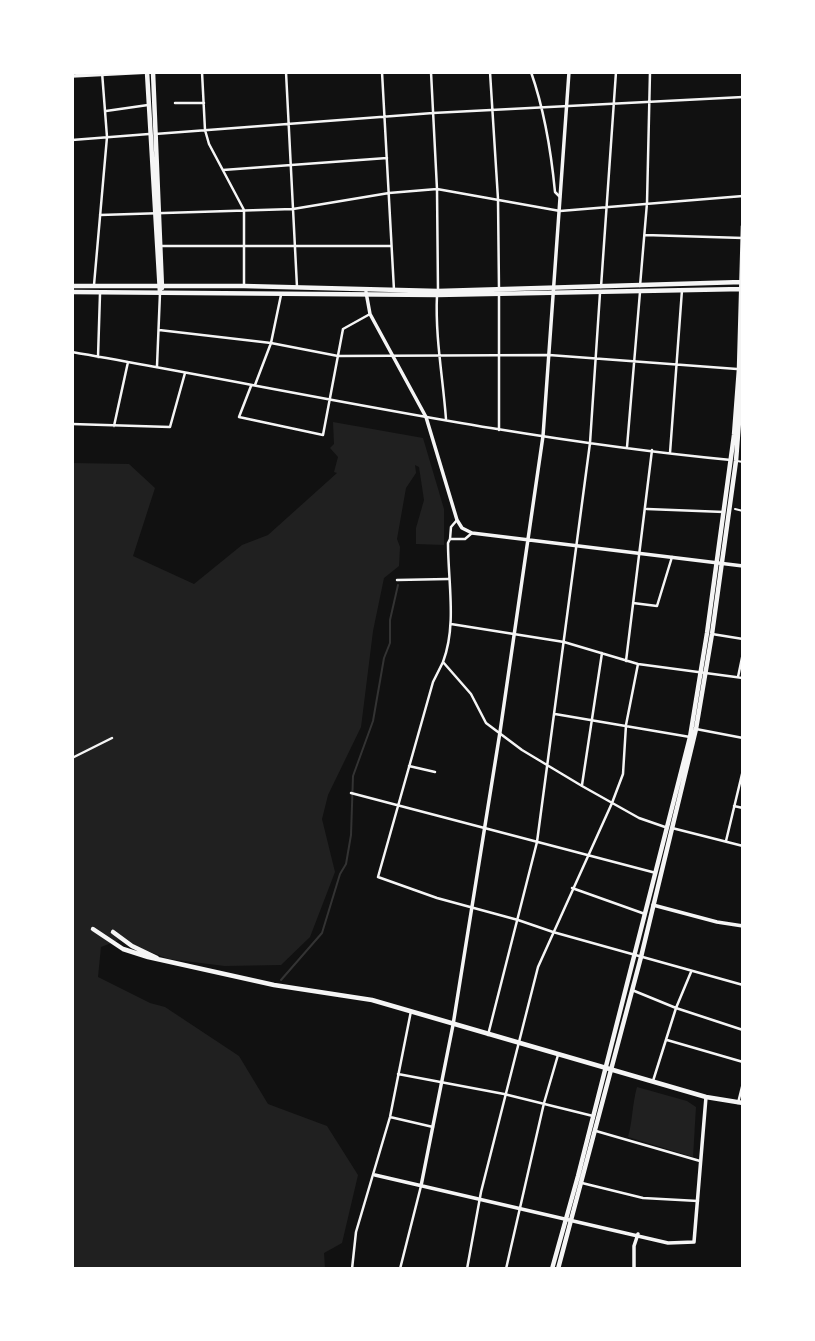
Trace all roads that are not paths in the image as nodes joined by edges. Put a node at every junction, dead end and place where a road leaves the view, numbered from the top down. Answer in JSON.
{"nodes":[{"id":1,"x":149,"y":72,"type":"edge"},
{"id":2,"x":202,"y":72,"type":"edge"},
{"id":3,"x":286,"y":72,"type":"edge"},
{"id":4,"x":382,"y":72,"type":"edge"},
{"id":5,"x":431,"y":72,"type":"edge"},
{"id":6,"x":490,"y":72,"type":"edge"},
{"id":7,"x":531,"y":72,"type":"edge"},
{"id":8,"x":569,"y":72,"type":"edge"},
{"id":9,"x":616,"y":72,"type":"edge"},
{"id":10,"x":650,"y":72,"type":"edge"},
{"id":11,"x":102,"y":73,"type":"edge"},
{"id":12,"x":72,"y":76,"type":"edge"},
{"id":13,"x":743,"y":97,"type":"edge"},
{"id":14,"x":649,"y":101,"type":"junction"},
{"id":15,"x":175,"y":103,"type":"dead end"},
{"id":16,"x":204,"y":103,"type":"junction"},
{"id":17,"x":613,"y":103,"type":"junction"},
{"id":18,"x":152,"y":105,"type":"junction"},
{"id":19,"x":567,"y":105,"type":"junction"},
{"id":20,"x":543,"y":107,"type":"junction"},
{"id":21,"x":493,"y":110,"type":"junction"},
{"id":22,"x":105,"y":111,"type":"junction"},
{"id":23,"x":433,"y":113,"type":"junction"},
{"id":24,"x":385,"y":117,"type":"junction"},
{"id":25,"x":289,"y":123,"type":"junction"},
{"id":26,"x":205,"y":130,"type":"junction"},
{"id":27,"x":153,"y":134,"type":"junction"},
{"id":28,"x":107,"y":137,"type":"junction"},
{"id":29,"x":72,"y":140,"type":"edge"},
{"id":30,"x":387,"y":158,"type":"junction"},
{"id":31,"x":291,"y":165,"type":"junction"},
{"id":32,"x":223,"y":170,"type":"junction"},
{"id":33,"x":437,"y":189,"type":"junction"},
{"id":34,"x":389,"y":193,"type":"junction"},
{"id":35,"x":743,"y":196,"type":"edge"},
{"id":36,"x":561,"y":197,"type":"junction"},
{"id":37,"x":498,"y":200,"type":"junction"},
{"id":38,"x":647,"y":203,"type":"junction"},
{"id":39,"x":605,"y":206,"type":"junction"},
{"id":40,"x":293,"y":209,"type":"junction"},
{"id":41,"x":244,"y":210,"type":"junction"},
{"id":42,"x":560,"y":211,"type":"junction"},
{"id":43,"x":157,"y":212,"type":"junction"},
{"id":44,"x":100,"y":215,"type":"junction"},
{"id":45,"x":743,"y":226,"type":"edge"},
{"id":46,"x":645,"y":235,"type":"junction"},
{"id":47,"x":743,"y":238,"type":"edge"},
{"id":48,"x":244,"y":245,"type":"junction"},
{"id":49,"x":295,"y":245,"type":"junction"},
{"id":50,"x":160,"y":246,"type":"junction"},
{"id":51,"x":391,"y":246,"type":"junction"},
{"id":52,"x":72,"y":280,"type":"edge"},
{"id":53,"x":742,"y":282,"type":"edge"},
{"id":54,"x":94,"y":286,"type":"junction"},
{"id":55,"x":244,"y":286,"type":"junction"},
{"id":56,"x":297,"y":287,"type":"junction"},
{"id":57,"x":73,"y":288,"type":"edge"},
{"id":58,"x":160,"y":289,"type":"junction"},
{"id":59,"x":640,"y":289,"type":"junction"},
{"id":60,"x":742,"y":289,"type":"edge"},
{"id":61,"x":394,"y":290,"type":"junction"},
{"id":62,"x":600,"y":290,"type":"junction"},
{"id":63,"x":682,"y":290,"type":"junction"},
{"id":64,"x":554,"y":291,"type":"junction"},
{"id":65,"x":100,"y":292,"type":"junction"},
{"id":66,"x":499,"y":292,"type":"junction"},
{"id":67,"x":282,"y":293,"type":"junction"},
{"id":68,"x":366,"y":293,"type":"junction"},
{"id":69,"x":437,"y":293,"type":"junction"},
{"id":70,"x":370,"y":314,"type":"junction"},
{"id":71,"x":159,"y":330,"type":"junction"},
{"id":72,"x":271,"y":344,"type":"junction"},
{"id":73,"x":72,"y":352,"type":"edge"},
{"id":74,"x":549,"y":355,"type":"junction"},
{"id":75,"x":338,"y":356,"type":"junction"},
{"id":76,"x":499,"y":356,"type":"junction"},
{"id":77,"x":98,"y":357,"type":"junction"},
{"id":78,"x":441,"y":357,"type":"junction"},
{"id":79,"x":394,"y":358,"type":"junction"},
{"id":80,"x":595,"y":359,"type":"junction"},
{"id":81,"x":128,"y":362,"type":"junction"},
{"id":82,"x":634,"y":362,"type":"junction"},
{"id":83,"x":677,"y":365,"type":"junction"},
{"id":84,"x":157,"y":367,"type":"junction"},
{"id":85,"x":741,"y":368,"type":"edge"},
{"id":86,"x":185,"y":373,"type":"junction"},
{"id":87,"x":253,"y":385,"type":"junction"},
{"id":88,"x":329,"y":399,"type":"junction"},
{"id":89,"x":426,"y":417,"type":"junction"},
{"id":90,"x":742,"y":417,"type":"edge"},
{"id":91,"x":446,"y":419,"type":"junction"},
{"id":92,"x":72,"y":424,"type":"edge"},
{"id":93,"x":114,"y":426,"type":"junction"},
{"id":94,"x":499,"y":429,"type":"junction"},
{"id":95,"x":543,"y":436,"type":"junction"},
{"id":96,"x":590,"y":443,"type":"junction"},
{"id":97,"x":627,"y":447,"type":"junction"},
{"id":98,"x":652,"y":450,"type":"junction"},
{"id":99,"x":670,"y":453,"type":"junction"},
{"id":100,"x":733,"y":460,"type":"junction"},
{"id":101,"x":743,"y":461,"type":"edge"},
{"id":102,"x":646,"y":509,"type":"junction"},
{"id":103,"x":735,"y":509,"type":"dead end"},
{"id":104,"x":743,"y":511,"type":"edge"},
{"id":105,"x":724,"y":512,"type":"junction"},
{"id":106,"x":457,"y":520,"type":"junction"},
{"id":107,"x":472,"y":533,"type":"junction"},
{"id":108,"x":527,"y":538,"type":"junction"},
{"id":109,"x":450,"y":539,"type":"junction"},
{"id":110,"x":576,"y":544,"type":"junction"},
{"id":111,"x":640,"y":552,"type":"junction"},
{"id":112,"x":672,"y":557,"type":"junction"},
{"id":113,"x":720,"y":562,"type":"junction"},
{"id":114,"x":743,"y":566,"type":"edge"},
{"id":115,"x":448,"y":579,"type":"junction"},
{"id":116,"x":397,"y":580,"type":"dead end"},
{"id":117,"x":634,"y":603,"type":"junction"},
{"id":118,"x":451,"y":623,"type":"junction"},
{"id":119,"x":514,"y":634,"type":"junction"},
{"id":120,"x":712,"y":634,"type":"junction"},
{"id":121,"x":743,"y":639,"type":"edge"},
{"id":122,"x":564,"y":642,"type":"junction"},
{"id":123,"x":601,"y":653,"type":"junction"},
{"id":124,"x":743,"y":653,"type":"edge"},
{"id":125,"x":626,"y":661,"type":"junction"},
{"id":126,"x":443,"y":662,"type":"junction"},
{"id":127,"x":638,"y":664,"type":"junction"},
{"id":128,"x":704,"y":672,"type":"junction"},
{"id":129,"x":741,"y":678,"type":"edge"},
{"id":130,"x":554,"y":714,"type":"junction"},
{"id":131,"x":591,"y":720,"type":"junction"},
{"id":132,"x":626,"y":725,"type":"junction"},
{"id":133,"x":696,"y":729,"type":"junction"},
{"id":134,"x":500,"y":732,"type":"junction"},
{"id":135,"x":690,"y":737,"type":"junction"},
{"id":136,"x":113,"y":738,"type":"dead end"},
{"id":137,"x":743,"y":738,"type":"edge"},
{"id":138,"x":72,"y":758,"type":"edge"},
{"id":139,"x":548,"y":765,"type":"junction"},
{"id":140,"x":409,"y":766,"type":"junction"},
{"id":141,"x":743,"y":770,"type":"edge"},
{"id":142,"x":435,"y":772,"type":"dead end"},
{"id":143,"x":742,"y":776,"type":"edge"},
{"id":144,"x":582,"y":786,"type":"junction"},
{"id":145,"x":351,"y":793,"type":"dead end"},
{"id":146,"x":612,"y":803,"type":"junction"},
{"id":147,"x":398,"y":805,"type":"junction"},
{"id":148,"x":734,"y":806,"type":"junction"},
{"id":149,"x":743,"y":808,"type":"edge"},
{"id":150,"x":671,"y":828,"type":"junction"},
{"id":151,"x":484,"y":829,"type":"junction"},
{"id":152,"x":537,"y":842,"type":"junction"},
{"id":153,"x":726,"y":842,"type":"junction"},
{"id":154,"x":743,"y":846,"type":"edge"},
{"id":155,"x":589,"y":856,"type":"junction"},
{"id":156,"x":656,"y":873,"type":"junction"},
{"id":157,"x":572,"y":888,"type":"junction"},
{"id":158,"x":653,"y":904,"type":"junction"},
{"id":159,"x":472,"y":907,"type":"junction"},
{"id":160,"x":645,"y":914,"type":"junction"},
{"id":161,"x":518,"y":920,"type":"junction"},
{"id":162,"x":743,"y":926,"type":"edge"},
{"id":163,"x":93,"y":929,"type":"dead end"},
{"id":164,"x":113,"y":932,"type":"dead end"},
{"id":165,"x":553,"y":932,"type":"junction"},
{"id":166,"x":635,"y":956,"type":"junction"},
{"id":167,"x":641,"y":957,"type":"junction"},
{"id":168,"x":167,"y":962,"type":"junction"},
{"id":169,"x":691,"y":971,"type":"junction"},
{"id":170,"x":743,"y":985,"type":"edge"},
{"id":171,"x":632,"y":990,"type":"junction"},
{"id":172,"x":676,"y":1008,"type":"junction"},
{"id":173,"x":411,"y":1011,"type":"junction"},
{"id":174,"x":453,"y":1025,"type":"junction"},
{"id":175,"x":743,"y":1030,"type":"edge"},
{"id":176,"x":488,"y":1035,"type":"junction"},
{"id":177,"x":667,"y":1040,"type":"junction"},
{"id":178,"x":517,"y":1043,"type":"junction"},
{"id":179,"x":558,"y":1055,"type":"junction"},
{"id":180,"x":743,"y":1062,"type":"edge"},
{"id":181,"x":609,"y":1069,"type":"junction"},
{"id":182,"x":398,"y":1074,"type":"junction"},
{"id":183,"x":443,"y":1080,"type":"junction"},
{"id":184,"x":653,"y":1081,"type":"junction"},
{"id":185,"x":743,"y":1083,"type":"edge"},
{"id":186,"x":504,"y":1094,"type":"junction"},
{"id":187,"x":706,"y":1097,"type":"junction"},
{"id":188,"x":544,"y":1103,"type":"junction"},
{"id":189,"x":741,"y":1103,"type":"edge"},
{"id":190,"x":593,"y":1116,"type":"junction"},
{"id":191,"x":390,"y":1117,"type":"junction"},
{"id":192,"x":433,"y":1127,"type":"junction"},
{"id":193,"x":595,"y":1131,"type":"junction"},
{"id":194,"x":700,"y":1161,"type":"junction"},
{"id":195,"x":374,"y":1175,"type":"junction"},
{"id":196,"x":582,"y":1183,"type":"junction"},
{"id":197,"x":421,"y":1186,"type":"junction"},
{"id":198,"x":480,"y":1199,"type":"junction"},
{"id":199,"x":698,"y":1201,"type":"junction"},
{"id":200,"x":520,"y":1207,"type":"junction"},
{"id":201,"x":569,"y":1219,"type":"junction"},
{"id":202,"x":638,"y":1234,"type":"junction"},
{"id":203,"x":352,"y":1269,"type":"edge"},
{"id":204,"x":400,"y":1269,"type":"edge"},
{"id":205,"x":467,"y":1269,"type":"edge"},
{"id":206,"x":506,"y":1269,"type":"edge"},
{"id":207,"x":552,"y":1269,"type":"edge"},
{"id":208,"x":558,"y":1269,"type":"edge"},
{"id":209,"x":634,"y":1269,"type":"edge"}],
"edges":[{"from":1,"to":11,"type":"street"},
{"from":1,"to":18,"type":"main road"},
{"from":2,"to":16,"type":"street"},
{"from":3,"to":25,"type":"street"},
{"from":4,"to":24,"type":"street"},
{"from":5,"to":23,"type":"street"},
{"from":6,"to":21,"type":"street"},
{"from":7,"to":20,"type":"street"},
{"from":8,"to":19,"type":"street"},
{"from":9,"to":17,"type":"street"},
{"from":10,"to":14,"type":"street"},
{"from":11,"to":12,"type":"street"},
{"from":11,"to":22,"type":"street"},
{"from":13,"to":14,"type":"street"},
{"from":14,"to":17,"type":"street"},
{"from":14,"to":38,"type":"street"},
{"from":15,"to":16,"type":"street"},
{"from":16,"to":26,"type":"street"},
{"from":17,"to":19,"type":"street"},
{"from":17,"to":39,"type":"street"},
{"from":18,"to":22,"type":"street"},
{"from":18,"to":27,"type":"main road"},
{"from":19,"to":20,"type":"street"},
{"from":19,"to":36,"type":"street"},
{"from":20,"to":21,"type":"street"},
{"from":20,"to":36,"type":"street"},
{"from":21,"to":23,"type":"street"},
{"from":21,"to":37,"type":"street"},
{"from":22,"to":28,"type":"street"},
{"from":23,"to":24,"type":"street"},
{"from":23,"to":33,"type":"street"},
{"from":24,"to":25,"type":"street"},
{"from":24,"to":30,"type":"street"},
{"from":25,"to":26,"type":"street"},
{"from":25,"to":31,"type":"street"},
{"from":26,"to":27,"type":"street"},
{"from":26,"to":32,"type":"street"},
{"from":27,"to":28,"type":"street"},
{"from":27,"to":43,"type":"main road"},
{"from":28,"to":29,"type":"street"},
{"from":28,"to":44,"type":"street"},
{"from":30,"to":31,"type":"street"},
{"from":30,"to":34,"type":"street"},
{"from":31,"to":32,"type":"street"},
{"from":31,"to":40,"type":"street"},
{"from":32,"to":41,"type":"street"},
{"from":33,"to":34,"type":"street"},
{"from":33,"to":37,"type":"street"},
{"from":33,"to":69,"type":"street"},
{"from":34,"to":40,"type":"street"},
{"from":34,"to":51,"type":"street"},
{"from":35,"to":38,"type":"street"},
{"from":36,"to":42,"type":"street"},
{"from":37,"to":42,"type":"street"},
{"from":37,"to":66,"type":"street"},
{"from":38,"to":39,"type":"street"},
{"from":38,"to":46,"type":"street"},
{"from":39,"to":42,"type":"street"},
{"from":39,"to":62,"type":"street"},
{"from":40,"to":41,"type":"street"},
{"from":40,"to":49,"type":"street"},
{"from":41,"to":43,"type":"street"},
{"from":41,"to":48,"type":"street"},
{"from":42,"to":64,"type":"street"},
{"from":43,"to":44,"type":"street"},
{"from":43,"to":50,"type":"main road"},
{"from":43,"to":58,"type":"main road"},
{"from":44,"to":54,"type":"street"},
{"from":45,"to":47,"type":"main road"},
{"from":46,"to":47,"type":"street"},
{"from":46,"to":59,"type":"street"},
{"from":47,"to":53,"type":"main road"},
{"from":48,"to":49,"type":"street"},
{"from":48,"to":50,"type":"street"},
{"from":48,"to":55,"type":"street"},
{"from":49,"to":51,"type":"street"},
{"from":49,"to":56,"type":"street"},
{"from":50,"to":58,"type":"main road"},
{"from":51,"to":61,"type":"street"},
{"from":52,"to":57,"type":"street"},
{"from":53,"to":59,"type":"main road"},
{"from":53,"to":60,"type":"main road"},
{"from":54,"to":57,"type":"main road"},
{"from":54,"to":58,"type":"main road"},
{"from":55,"to":56,"type":"main road"},
{"from":55,"to":58,"type":"main road"},
{"from":56,"to":68,"type":"main road"},
{"from":57,"to":65,"type":"main road"},
{"from":58,"to":65,"type":"main road"},
{"from":58,"to":67,"type":"main road"},
{"from":58,"to":71,"type":"street"},
{"from":59,"to":62,"type":"main road"},
{"from":59,"to":63,"type":"main road"},
{"from":59,"to":82,"type":"street"},
{"from":60,"to":63,"type":"main road"},
{"from":60,"to":85,"type":"main road"},
{"from":61,"to":68,"type":"main road"},
{"from":61,"to":69,"type":"main road"},
{"from":62,"to":64,"type":"main road"},
{"from":62,"to":80,"type":"street"},
{"from":63,"to":83,"type":"street"},
{"from":64,"to":66,"type":"main road"},
{"from":64,"to":74,"type":"street"},
{"from":65,"to":77,"type":"street"},
{"from":66,"to":69,"type":"main road"},
{"from":66,"to":76,"type":"street"},
{"from":67,"to":68,"type":"main road"},
{"from":67,"to":72,"type":"street"},
{"from":68,"to":69,"type":"main road"},
{"from":68,"to":70,"type":"street"},
{"from":69,"to":78,"type":"street"},
{"from":70,"to":75,"type":"street"},
{"from":70,"to":79,"type":"street"},
{"from":71,"to":72,"type":"street"},
{"from":71,"to":84,"type":"street"},
{"from":72,"to":75,"type":"street"},
{"from":72,"to":87,"type":"street"},
{"from":73,"to":77,"type":"street"},
{"from":74,"to":76,"type":"street"},
{"from":74,"to":80,"type":"street"},
{"from":74,"to":95,"type":"street"},
{"from":75,"to":79,"type":"street"},
{"from":75,"to":88,"type":"street"},
{"from":76,"to":78,"type":"street"},
{"from":76,"to":94,"type":"street"},
{"from":77,"to":81,"type":"street"},
{"from":78,"to":79,"type":"street"},
{"from":78,"to":91,"type":"street"},
{"from":79,"to":89,"type":"street"},
{"from":80,"to":82,"type":"street"},
{"from":80,"to":96,"type":"street"},
{"from":81,"to":84,"type":"street"},
{"from":81,"to":93,"type":"street"},
{"from":82,"to":83,"type":"street"},
{"from":82,"to":97,"type":"street"},
{"from":83,"to":85,"type":"street"},
{"from":83,"to":99,"type":"street"},
{"from":84,"to":86,"type":"street"},
{"from":85,"to":90,"type":"main road"},
{"from":85,"to":100,"type":"main road"},
{"from":86,"to":87,"type":"street"},
{"from":86,"to":93,"type":"street"},
{"from":87,"to":88,"type":"street"},
{"from":87,"to":88,"type":"street"},
{"from":88,"to":89,"type":"street"},
{"from":89,"to":91,"type":"street"},
{"from":89,"to":106,"type":"street"},
{"from":90,"to":100,"type":"main road"},
{"from":91,"to":94,"type":"street"},
{"from":92,"to":93,"type":"street"},
{"from":94,"to":95,"type":"street"},
{"from":95,"to":96,"type":"street"},
{"from":95,"to":108,"type":"street"},
{"from":96,"to":97,"type":"street"},
{"from":96,"to":110,"type":"street"},
{"from":97,"to":98,"type":"street"},
{"from":98,"to":99,"type":"street"},
{"from":98,"to":102,"type":"street"},
{"from":99,"to":100,"type":"street"},
{"from":100,"to":101,"type":"street"},
{"from":100,"to":105,"type":"main road"},
{"from":100,"to":113,"type":"main road"},
{"from":102,"to":105,"type":"street"},
{"from":102,"to":111,"type":"street"},
{"from":103,"to":104,"type":"street"},
{"from":105,"to":113,"type":"main road"},
{"from":106,"to":107,"type":"street"},
{"from":106,"to":109,"type":"street"},
{"from":107,"to":108,"type":"street"},
{"from":107,"to":109,"type":"street"},
{"from":108,"to":110,"type":"street"},
{"from":108,"to":119,"type":"street"},
{"from":109,"to":115,"type":"street"},
{"from":110,"to":111,"type":"street"},
{"from":110,"to":122,"type":"street"},
{"from":111,"to":112,"type":"street"},
{"from":111,"to":117,"type":"street"},
{"from":112,"to":113,"type":"street"},
{"from":112,"to":117,"type":"street"},
{"from":113,"to":114,"type":"street"},
{"from":113,"to":120,"type":"main road"},
{"from":113,"to":128,"type":"main road"},
{"from":115,"to":116,"type":"street"},
{"from":115,"to":118,"type":"street"},
{"from":117,"to":125,"type":"street"},
{"from":118,"to":119,"type":"street"},
{"from":118,"to":126,"type":"street"},
{"from":119,"to":122,"type":"street"},
{"from":119,"to":134,"type":"street"},
{"from":120,"to":121,"type":"street"},
{"from":120,"to":128,"type":"main road"},
{"from":122,"to":123,"type":"street"},
{"from":122,"to":130,"type":"street"},
{"from":123,"to":125,"type":"street"},
{"from":123,"to":131,"type":"street"},
{"from":124,"to":129,"type":"street"},
{"from":125,"to":127,"type":"street"},
{"from":126,"to":134,"type":"street"},
{"from":126,"to":140,"type":"street"},
{"from":127,"to":128,"type":"street"},
{"from":127,"to":132,"type":"street"},
{"from":128,"to":129,"type":"street"},
{"from":128,"to":133,"type":"main road"},
{"from":128,"to":135,"type":"main road"},
{"from":130,"to":131,"type":"street"},
{"from":130,"to":139,"type":"street"},
{"from":131,"to":132,"type":"street"},
{"from":131,"to":144,"type":"street"},
{"from":132,"to":135,"type":"street"},
{"from":132,"to":146,"type":"street"},
{"from":133,"to":137,"type":"street"},
{"from":133,"to":150,"type":"main road"},
{"from":134,"to":139,"type":"street"},
{"from":134,"to":151,"type":"street"},
{"from":135,"to":150,"type":"main road"},
{"from":136,"to":138,"type":"street"},
{"from":139,"to":144,"type":"street"},
{"from":139,"to":152,"type":"street"},
{"from":140,"to":142,"type":"street"},
{"from":140,"to":147,"type":"street"},
{"from":141,"to":143,"type":"street"},
{"from":143,"to":148,"type":"street"},
{"from":144,"to":146,"type":"street"},
{"from":145,"to":147,"type":"street"},
{"from":146,"to":150,"type":"street"},
{"from":146,"to":155,"type":"street"},
{"from":147,"to":151,"type":"street"},
{"from":147,"to":159,"type":"street"},
{"from":148,"to":149,"type":"street"},
{"from":148,"to":153,"type":"street"},
{"from":150,"to":153,"type":"street"},
{"from":150,"to":156,"type":"main road"},
{"from":150,"to":158,"type":"main road"},
{"from":151,"to":152,"type":"street"},
{"from":151,"to":159,"type":"street"},
{"from":152,"to":155,"type":"street"},
{"from":152,"to":161,"type":"street"},
{"from":153,"to":154,"type":"street"},
{"from":155,"to":156,"type":"street"},
{"from":155,"to":157,"type":"street"},
{"from":156,"to":160,"type":"main road"},
{"from":157,"to":160,"type":"street"},
{"from":157,"to":165,"type":"street"},
{"from":158,"to":162,"type":"street"},
{"from":158,"to":167,"type":"main road"},
{"from":159,"to":161,"type":"street"},
{"from":159,"to":174,"type":"street"},
{"from":160,"to":166,"type":"main road"},
{"from":161,"to":165,"type":"street"},
{"from":161,"to":176,"type":"street"},
{"from":163,"to":168,"type":"main road"},
{"from":164,"to":168,"type":"main road"},
{"from":165,"to":166,"type":"street"},
{"from":165,"to":178,"type":"street"},
{"from":166,"to":167,"type":"street"},
{"from":166,"to":181,"type":"main road"},
{"from":167,"to":169,"type":"street"},
{"from":167,"to":171,"type":"main road"},
{"from":168,"to":173,"type":"main road"},
{"from":169,"to":170,"type":"street"},
{"from":169,"to":172,"type":"street"},
{"from":171,"to":172,"type":"street"},
{"from":171,"to":181,"type":"main road"},
{"from":172,"to":175,"type":"street"},
{"from":172,"to":177,"type":"street"},
{"from":173,"to":174,"type":"main road"},
{"from":173,"to":182,"type":"street"},
{"from":174,"to":176,"type":"main road"},
{"from":174,"to":183,"type":"street"},
{"from":176,"to":178,"type":"main road"},
{"from":177,"to":180,"type":"street"},
{"from":177,"to":184,"type":"street"},
{"from":178,"to":179,"type":"main road"},
{"from":178,"to":186,"type":"street"},
{"from":179,"to":181,"type":"main road"},
{"from":179,"to":188,"type":"street"},
{"from":181,"to":184,"type":"main road"},
{"from":181,"to":190,"type":"main road"},
{"from":181,"to":193,"type":"main road"},
{"from":182,"to":183,"type":"street"},
{"from":182,"to":191,"type":"street"},
{"from":183,"to":186,"type":"street"},
{"from":183,"to":192,"type":"street"},
{"from":184,"to":187,"type":"main road"},
{"from":185,"to":189,"type":"street"},
{"from":186,"to":188,"type":"street"},
{"from":186,"to":198,"type":"street"},
{"from":187,"to":189,"type":"main road"},
{"from":187,"to":194,"type":"street"},
{"from":188,"to":190,"type":"street"},
{"from":188,"to":200,"type":"street"},
{"from":190,"to":201,"type":"main road"},
{"from":191,"to":192,"type":"street"},
{"from":191,"to":195,"type":"street"},
{"from":192,"to":197,"type":"street"},
{"from":193,"to":194,"type":"street"},
{"from":193,"to":196,"type":"main road"},
{"from":194,"to":199,"type":"street"},
{"from":195,"to":197,"type":"street"},
{"from":195,"to":203,"type":"street"},
{"from":196,"to":199,"type":"street"},
{"from":196,"to":201,"type":"main road"},
{"from":197,"to":198,"type":"street"},
{"from":197,"to":204,"type":"street"},
{"from":198,"to":200,"type":"street"},
{"from":198,"to":205,"type":"street"},
{"from":199,"to":202,"type":"street"},
{"from":200,"to":201,"type":"street"},
{"from":200,"to":206,"type":"street"},
{"from":201,"to":202,"type":"street"},
{"from":201,"to":207,"type":"main road"},
{"from":201,"to":208,"type":"main road"},
{"from":202,"to":209,"type":"street"}]}
